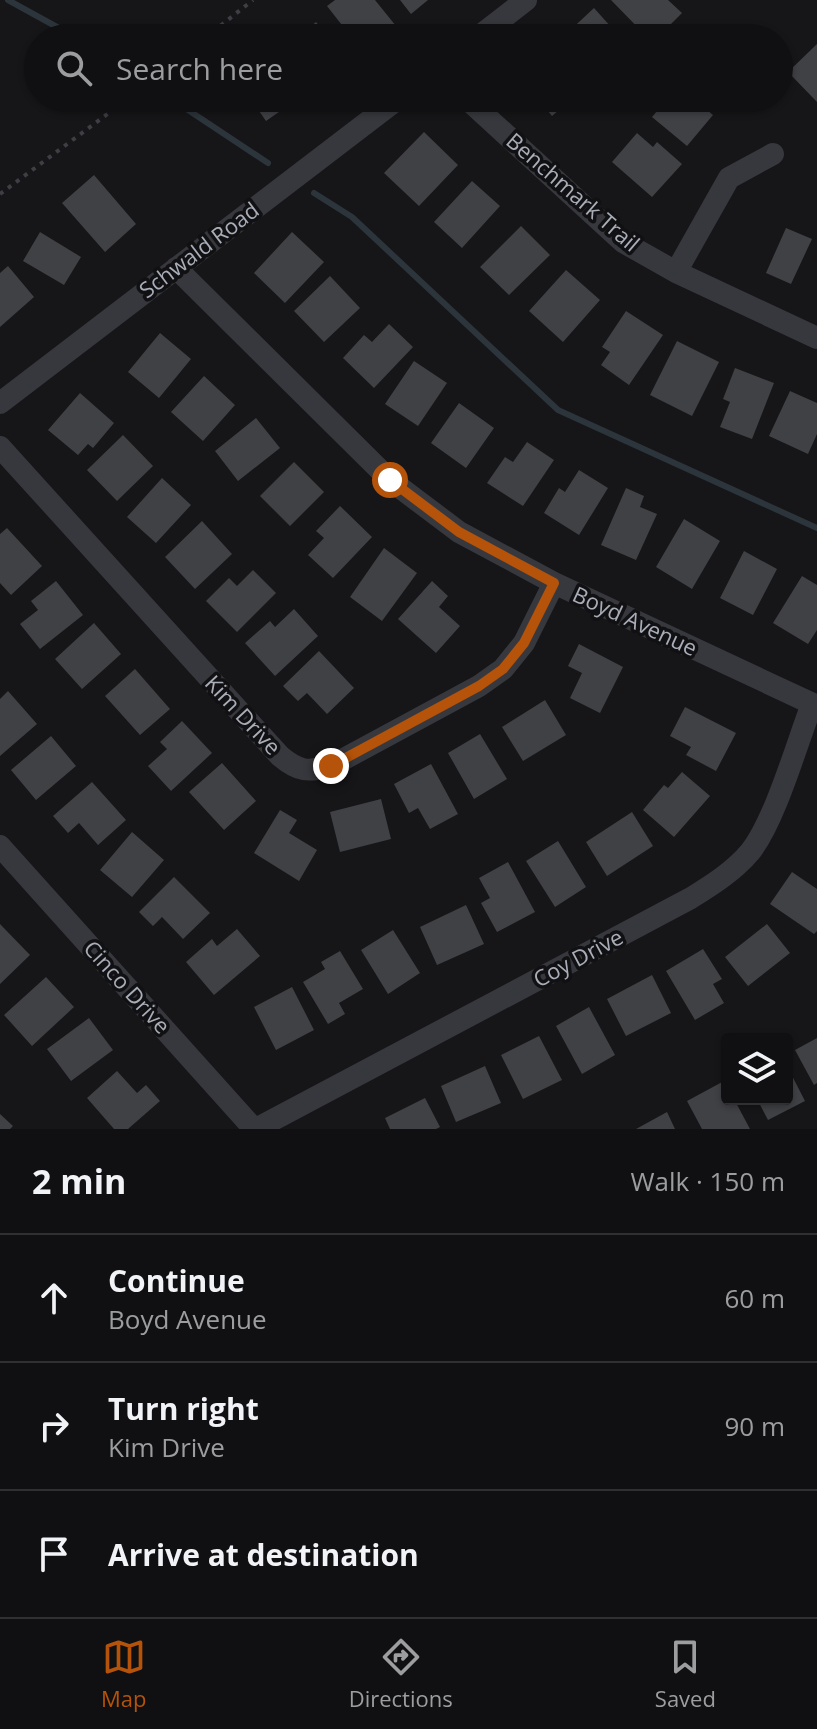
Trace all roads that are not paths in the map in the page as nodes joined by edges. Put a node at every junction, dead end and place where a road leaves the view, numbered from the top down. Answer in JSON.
{"nodes":[{"id":1,"x":526,"y":0,"type":"edge"},
{"id":2,"x":495,"y":24,"type":"edge"},
{"id":3,"x":381,"y":112,"type":"edge"},
{"id":4,"x":481,"y":112,"type":"edge"},
{"id":5,"x":773,"y":154,"type":"dead end"},
{"id":6,"x":176,"y":268,"type":"junction"},
{"id":7,"x":676,"y":272,"type":"junction"},
{"id":8,"x":817,"y":338,"type":"edge"},
{"id":9,"x":0,"y":403,"type":"edge"},
{"id":10,"x":0,"y":447,"type":"edge"},
{"id":11,"x":554,"y":583,"type":"junction"},
{"id":12,"x":814,"y":705,"type":"edge"},
{"id":13,"x":0,"y":846,"type":"edge"},
{"id":14,"x":255,"y":1129,"type":"edge"}],
"edges":[{"from":1,"to":2,"type":"street"},
{"from":3,"to":6,"type":"street","name":"Schwald Road"},
{"from":4,"to":7,"type":"street","name":"Benchmark Trail"},
{"from":5,"to":7,"type":"street"},
{"from":6,"to":9,"type":"street","name":"Schwald Road"},
{"from":6,"to":11,"type":"street","name":"Boyd Avenue"},
{"from":7,"to":8,"type":"street","name":"Benchmark Trail"},
{"from":10,"to":11,"type":"street","name":"Kim Drive"},
{"from":11,"to":12,"type":"street","name":"Boyd Avenue"},
{"from":12,"to":14,"type":"street","name":"Coy Drive"},
{"from":13,"to":14,"type":"street","name":"Cinco Drive"}]}
